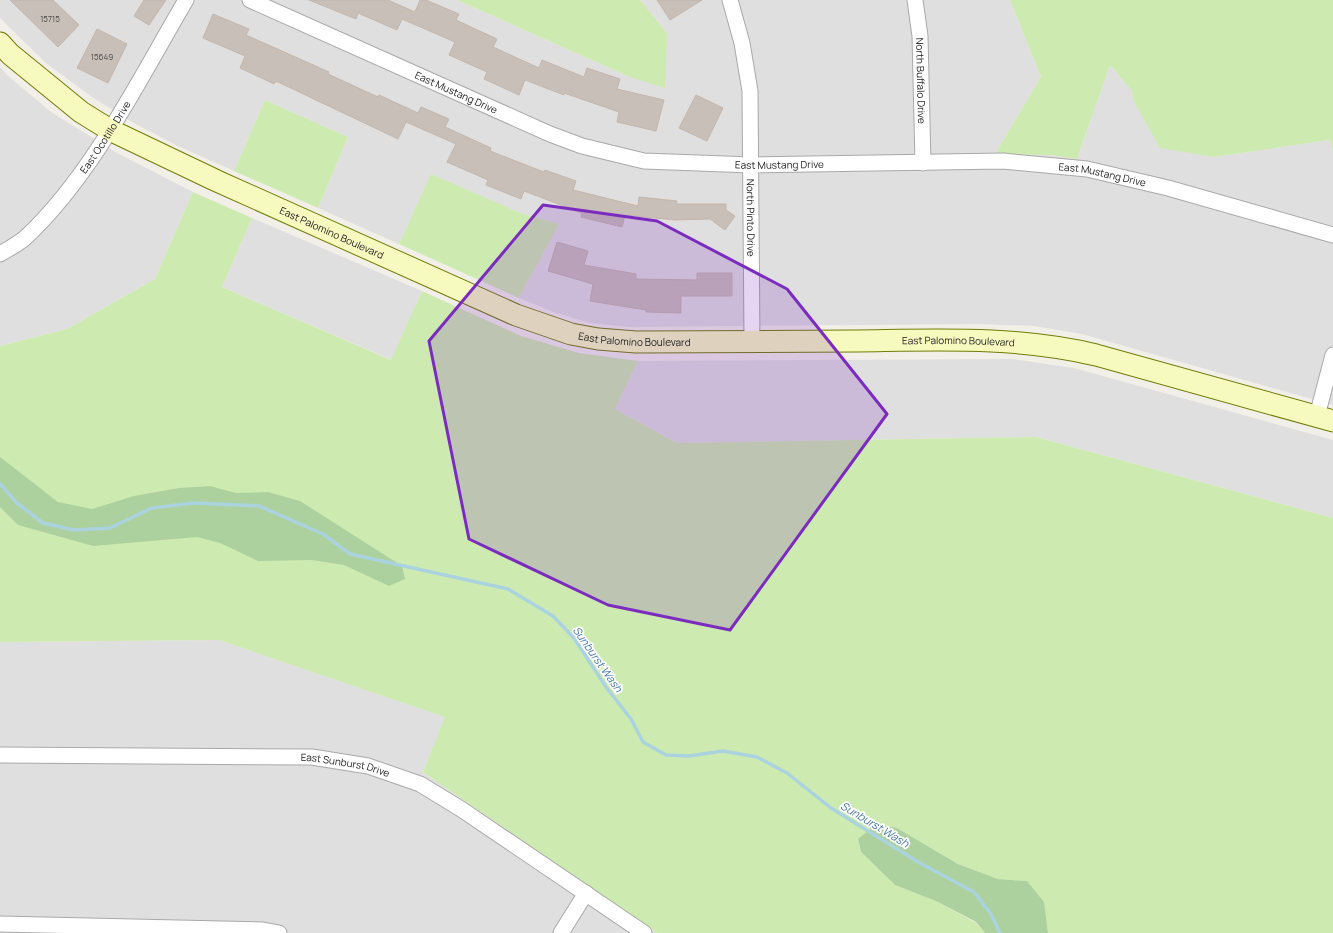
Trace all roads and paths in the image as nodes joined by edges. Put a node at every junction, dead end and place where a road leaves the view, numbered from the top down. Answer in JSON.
{"nodes":[{"id":1,"x":186,"y":0,"type":"edge"},
{"id":2,"x":250,"y":0,"type":"edge"},
{"id":3,"x":730,"y":0,"type":"edge"},
{"id":4,"x":915,"y":0,"type":"edge"},
{"id":5,"x":0,"y":44,"type":"edge"},
{"id":6,"x":110,"y":130,"type":"junction"},
{"id":7,"x":923,"y":162,"type":"junction"},
{"id":8,"x":752,"y":165,"type":"junction"},
{"id":9,"x":1333,"y":235,"type":"edge"},
{"id":10,"x":0,"y":254,"type":"edge"},
{"id":11,"x":752,"y":342,"type":"junction"},
{"id":12,"x":1333,"y":355,"type":"edge"},
{"id":13,"x":1325,"y":419,"type":"edge"},
{"id":14,"x":0,"y":755,"type":"edge"},
{"id":15,"x":586,"y":893,"type":"junction"},
{"id":16,"x":0,"y":924,"type":"edge"},
{"id":17,"x":279,"y":933,"type":"edge"},
{"id":18,"x":561,"y":933,"type":"edge"},
{"id":19,"x":644,"y":933,"type":"edge"}],
"edges":[{"from":1,"to":6,"type":"street","name":"East Ocotillo Drive"},
{"from":2,"to":8,"type":"street","name":"East Mustang Drive"},
{"from":3,"to":8,"type":"street","name":"North Pinto Drive"},
{"from":4,"to":7,"type":"street","name":"North Buffalo Drive"},
{"from":5,"to":6,"type":"street","name":"East Palomino Boulevard"},
{"from":6,"to":10,"type":"street","name":"East Ocotillo Drive"},
{"from":6,"to":11,"type":"street","name":"East Palomino Boulevard"},
{"from":7,"to":8,"type":"street","name":"East Mustang Drive"},
{"from":7,"to":9,"type":"street","name":"East Mustang Drive"},
{"from":8,"to":11,"type":"street","name":"North Pinto Drive"},
{"from":11,"to":13,"type":"street","name":"East Palomino Boulevard"},
{"from":12,"to":13,"type":"street"},
{"from":14,"to":15,"type":"street","name":"East Sunburst Drive"},
{"from":15,"to":18,"type":"street"},
{"from":15,"to":19,"type":"street","name":"East Sunburst Drive"},
{"from":16,"to":17,"type":"street"}]}
